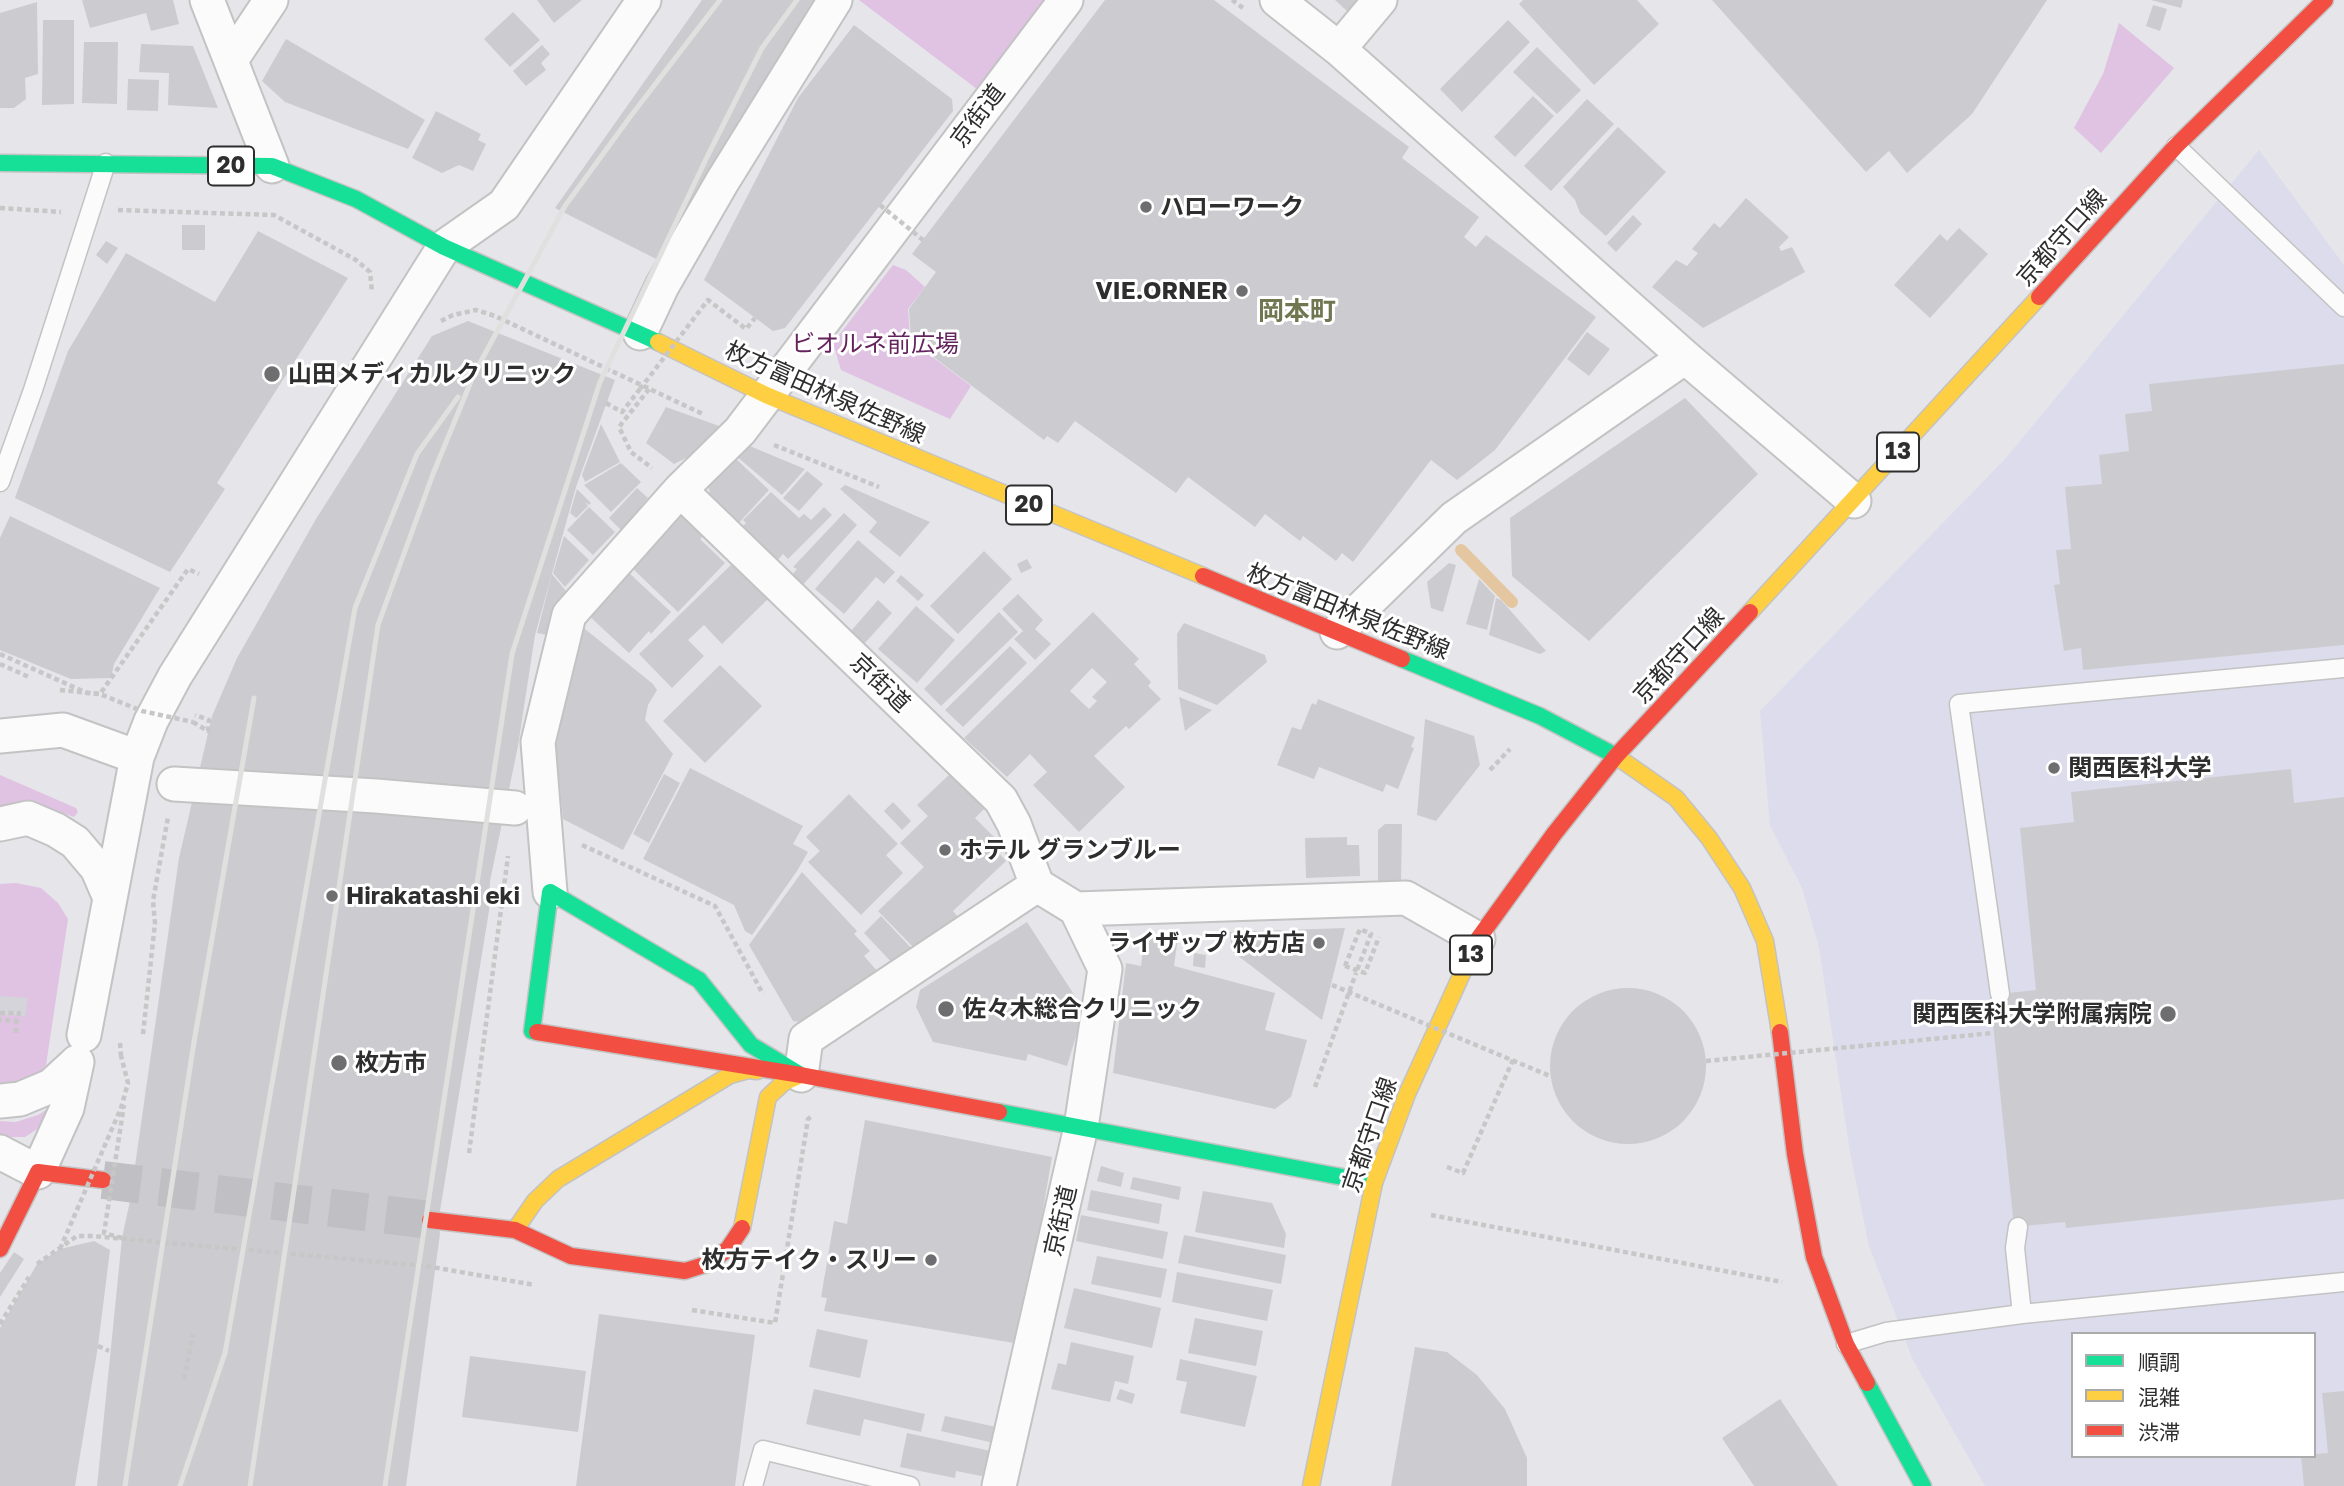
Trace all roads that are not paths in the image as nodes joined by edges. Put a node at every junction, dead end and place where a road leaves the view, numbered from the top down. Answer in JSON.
{"nodes":[{"id":1,"x":207,"y":0,"type":"edge"},
{"id":2,"x":271,"y":0,"type":"edge"},
{"id":3,"x":644,"y":0,"type":"edge"},
{"id":4,"x":835,"y":0,"type":"edge"},
{"id":5,"x":1066,"y":0,"type":"edge"},
{"id":6,"x":1276,"y":0,"type":"edge"},
{"id":7,"x":1380,"y":0,"type":"edge"},
{"id":8,"x":2325,"y":0,"type":"edge"},
{"id":9,"x":1339,"y":49,"type":"junction"},
{"id":10,"x":231,"y":60,"type":"junction"},
{"id":11,"x":2176,"y":146,"type":"junction"},
{"id":12,"x":0,"y":163,"type":"edge"},
{"id":13,"x":106,"y":163,"type":"junction"},
{"id":14,"x":272,"y":166,"type":"junction"},
{"id":15,"x":444,"y":247,"type":"junction"},
{"id":16,"x":2344,"y":307,"type":"edge"},
{"id":17,"x":640,"y":333,"type":"junction"},
{"id":18,"x":1685,"y":357,"type":"junction"},
{"id":19,"x":766,"y":395,"type":"junction"},
{"id":20,"x":0,"y":482,"type":"edge"},
{"id":21,"x":680,"y":490,"type":"junction"},
{"id":22,"x":1854,"y":501,"type":"junction"},
{"id":23,"x":1337,"y":632,"type":"junction"},
{"id":24,"x":2344,"y":668,"type":"edge"},
{"id":25,"x":0,"y":736,"type":"edge"},
{"id":26,"x":1616,"y":756,"type":"junction"},
{"id":27,"x":137,"y":757,"type":"junction"},
{"id":28,"x":174,"y":784,"type":"road end"},
{"id":29,"x":515,"y":808,"type":"road end"},
{"id":30,"x":0,"y":824,"type":"edge"},
{"id":31,"x":1037,"y":885,"type":"junction"},
{"id":32,"x":550,"y":892,"type":"junction"},
{"id":33,"x":110,"y":898,"type":"junction"},
{"id":34,"x":1076,"y":909,"type":"junction"},
{"id":35,"x":1478,"y":939,"type":"junction"},
{"id":36,"x":2000,"y":994,"type":"dead end"},
{"id":37,"x":80,"y":1049,"type":"junction"},
{"id":38,"x":801,"y":1075,"type":"junction"},
{"id":39,"x":0,"y":1101,"type":"edge"},
{"id":40,"x":1082,"y":1127,"type":"junction"},
{"id":41,"x":1,"y":1153,"type":"edge"},
{"id":42,"x":38,"y":1172,"type":"junction"},
{"id":43,"x":103,"y":1180,"type":"tunnel mouth"},
{"id":44,"x":1374,"y":1183,"type":"junction"},
{"id":45,"x":430,"y":1220,"type":"tunnel mouth"},
{"id":46,"x":2018,"y":1227,"type":"dead end"},
{"id":47,"x":515,"y":1230,"type":"junction"},
{"id":48,"x":0,"y":1249,"type":"edge"},
{"id":49,"x":2344,"y":1282,"type":"edge"},
{"id":50,"x":2022,"y":1314,"type":"junction"},
{"id":51,"x":1846,"y":1345,"type":"junction"},
{"id":52,"x":753,"y":1486,"type":"edge"},
{"id":53,"x":910,"y":1486,"type":"edge"},
{"id":54,"x":999,"y":1486,"type":"edge"},
{"id":55,"x":1311,"y":1486,"type":"edge"},
{"id":56,"x":1923,"y":1486,"type":"edge"}],
"edges":[{"from":1,"to":10,"type":"street"},
{"from":2,"to":10,"type":"street"},
{"from":3,"to":15,"type":"street"},
{"from":4,"to":17,"type":"street"},
{"from":5,"to":19,"type":"street","name":"京街道"},
{"from":6,"to":9,"type":"street"},
{"from":7,"to":9,"type":"street"},
{"from":8,"to":11,"type":"main road","name":"京都守口線","number":"13"},
{"from":9,"to":18,"type":"street"},
{"from":10,"to":14,"type":"street"},
{"from":11,"to":16,"type":"lane"},
{"from":11,"to":22,"type":"main road","name":"京都守口線","number":"13"},
{"from":12,"to":13,"type":"main road","name":"枚方富田林泉佐野線","number":"20"},
{"from":13,"to":14,"type":"main road","name":"枚方富田林泉佐野線","number":"20"},
{"from":13,"to":20,"type":"lane"},
{"from":14,"to":15,"type":"main road","name":"枚方富田林泉佐野線","number":"20"},
{"from":15,"to":17,"type":"main road","name":"枚方富田林泉佐野線","number":"20"},
{"from":15,"to":27,"type":"street"},
{"from":17,"to":19,"type":"main road","name":"枚方富田林泉佐野線","number":"20"},
{"from":18,"to":22,"type":"street"},
{"from":18,"to":23,"type":"street"},
{"from":19,"to":21,"type":"street","name":"京街道"},
{"from":19,"to":23,"type":"main road","name":"枚方富田林泉佐野線","number":"20"},
{"from":21,"to":31,"type":"street","name":"京街道"},
{"from":21,"to":32,"type":"street"},
{"from":22,"to":26,"type":"main road","name":"京都守口線","number":"13"},
{"from":23,"to":26,"type":"main road","name":"枚方富田林泉佐野線","number":"20"},
{"from":24,"to":36,"type":"lane"},
{"from":25,"to":27,"type":"street"},
{"from":26,"to":35,"type":"main road","name":"京都守口線","number":"13"},
{"from":26,"to":51,"type":"main road","name":"枚方富田林泉佐野線"},
{"from":27,"to":33,"type":"street"},
{"from":28,"to":29,"type":"street"},
{"from":30,"to":33,"type":"street"},
{"from":31,"to":34,"type":"street"},
{"from":31,"to":38,"type":"street"},
{"from":32,"to":38,"type":"main road"},
{"from":32,"to":38,"type":"main road"},
{"from":33,"to":37,"type":"street"},
{"from":34,"to":35,"type":"street"},
{"from":34,"to":40,"type":"street","name":"京街道"},
{"from":35,"to":44,"type":"main road","name":"京都守口線","number":"13"},
{"from":37,"to":39,"type":"street"},
{"from":37,"to":42,"type":"street"},
{"from":38,"to":40,"type":"main road"},
{"from":38,"to":47,"type":"main road"},
{"from":38,"to":47,"type":"main road"},
{"from":40,"to":44,"type":"main road"},
{"from":40,"to":54,"type":"street","name":"京街道"},
{"from":41,"to":42,"type":"street"},
{"from":42,"to":43,"type":"main road"},
{"from":42,"to":48,"type":"main road"},
{"from":44,"to":55,"type":"main road","name":"京都守口線","number":"13"},
{"from":45,"to":47,"type":"main road"},
{"from":46,"to":50,"type":"lane"},
{"from":49,"to":50,"type":"lane"},
{"from":50,"to":51,"type":"lane"},
{"from":51,"to":56,"type":"main road","name":"枚方富田林泉佐野線"},
{"from":52,"to":53,"type":"lane"}]}
